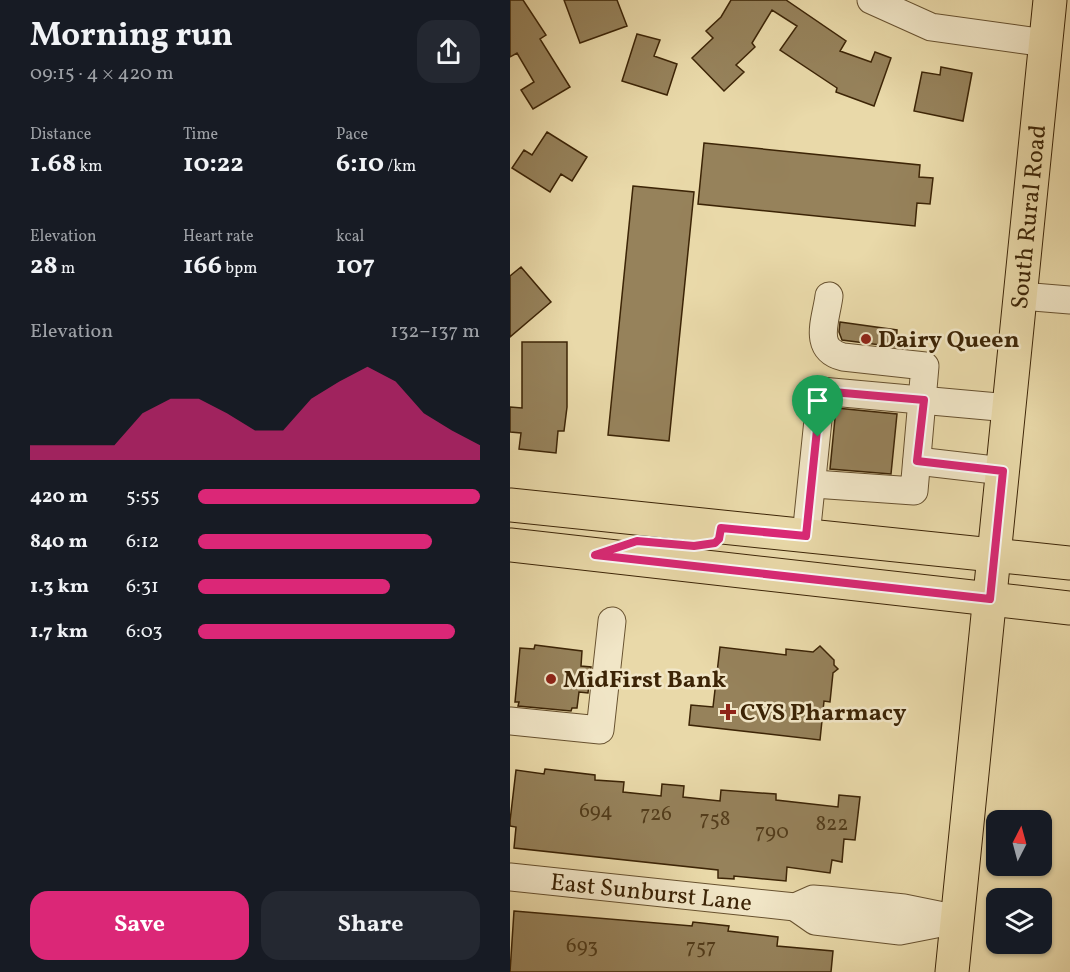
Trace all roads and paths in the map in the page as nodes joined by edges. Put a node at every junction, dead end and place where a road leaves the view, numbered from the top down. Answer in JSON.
{"nodes":[{"id":1,"x":1050,"y":0,"type":"edge"},
{"id":2,"x":873,"y":1,"type":"edge"},
{"id":3,"x":1046,"y":43,"type":"junction"},
{"id":4,"x":829,"y":296,"type":"dead end"},
{"id":5,"x":1021,"y":296,"type":"junction"},
{"id":6,"x":1070,"y":300,"type":"edge"},
{"id":7,"x":924,"y":400,"type":"junction"},
{"id":8,"x":1009,"y":408,"type":"junction"},
{"id":9,"x":917,"y":461,"type":"junction"},
{"id":10,"x":1003,"y":471,"type":"junction"},
{"id":11,"x":814,"y":484,"type":"junction"},
{"id":12,"x":510,"y":505,"type":"edge"},
{"id":13,"x":721,"y":528,"type":"junction"},
{"id":14,"x":806,"y":536,"type":"junction"},
{"id":15,"x":510,"y":545,"type":"edge"},
{"id":16,"x":595,"y":555,"type":"junction"},
{"id":17,"x":995,"y":555,"type":"junction"},
{"id":18,"x":1070,"y":563,"type":"edge"},
{"id":19,"x":990,"y":599,"type":"junction"},
{"id":20,"x":1070,"y":608,"type":"edge"},
{"id":21,"x":612,"y":621,"type":"dead end"},
{"id":22,"x":510,"y":720,"type":"edge"},
{"id":23,"x":510,"y":877,"type":"edge"},
{"id":24,"x":958,"y":919,"type":"junction"},
{"id":25,"x":952,"y":972,"type":"edge"}],
"edges":[{"from":1,"to":3,"type":"main road","name":"South Rural Road"},
{"from":2,"to":3,"type":"street"},
{"from":3,"to":5,"type":"main road","name":"South Rural Road"},
{"from":4,"to":7,"type":"street"},
{"from":5,"to":6,"type":"street"},
{"from":5,"to":8,"type":"main road","name":"South Rural Road"},
{"from":7,"to":8,"type":"street"},
{"from":7,"to":9,"type":"street"},
{"from":7,"to":11,"type":"street"},
{"from":8,"to":10,"type":"main road","name":"South Rural Road"},
{"from":9,"to":10,"type":"street"},
{"from":9,"to":11,"type":"street"},
{"from":10,"to":17,"type":"main road","name":"South Rural Road"},
{"from":11,"to":14,"type":"street"},
{"from":12,"to":13,"type":"main road"},
{"from":13,"to":14,"type":"main road"},
{"from":13,"to":16,"type":"main road"},
{"from":14,"to":17,"type":"main road"},
{"from":15,"to":16,"type":"main road"},
{"from":16,"to":19,"type":"main road"},
{"from":17,"to":18,"type":"main road"},
{"from":17,"to":19,"type":"main road","name":"South Rural Road"},
{"from":19,"to":20,"type":"main road"},
{"from":19,"to":24,"type":"main road","name":"South Rural Road"},
{"from":21,"to":22,"type":"street"},
{"from":23,"to":24,"type":"street","name":"East Sunburst Lane"},
{"from":24,"to":25,"type":"main road","name":"South Rural Road"}]}
